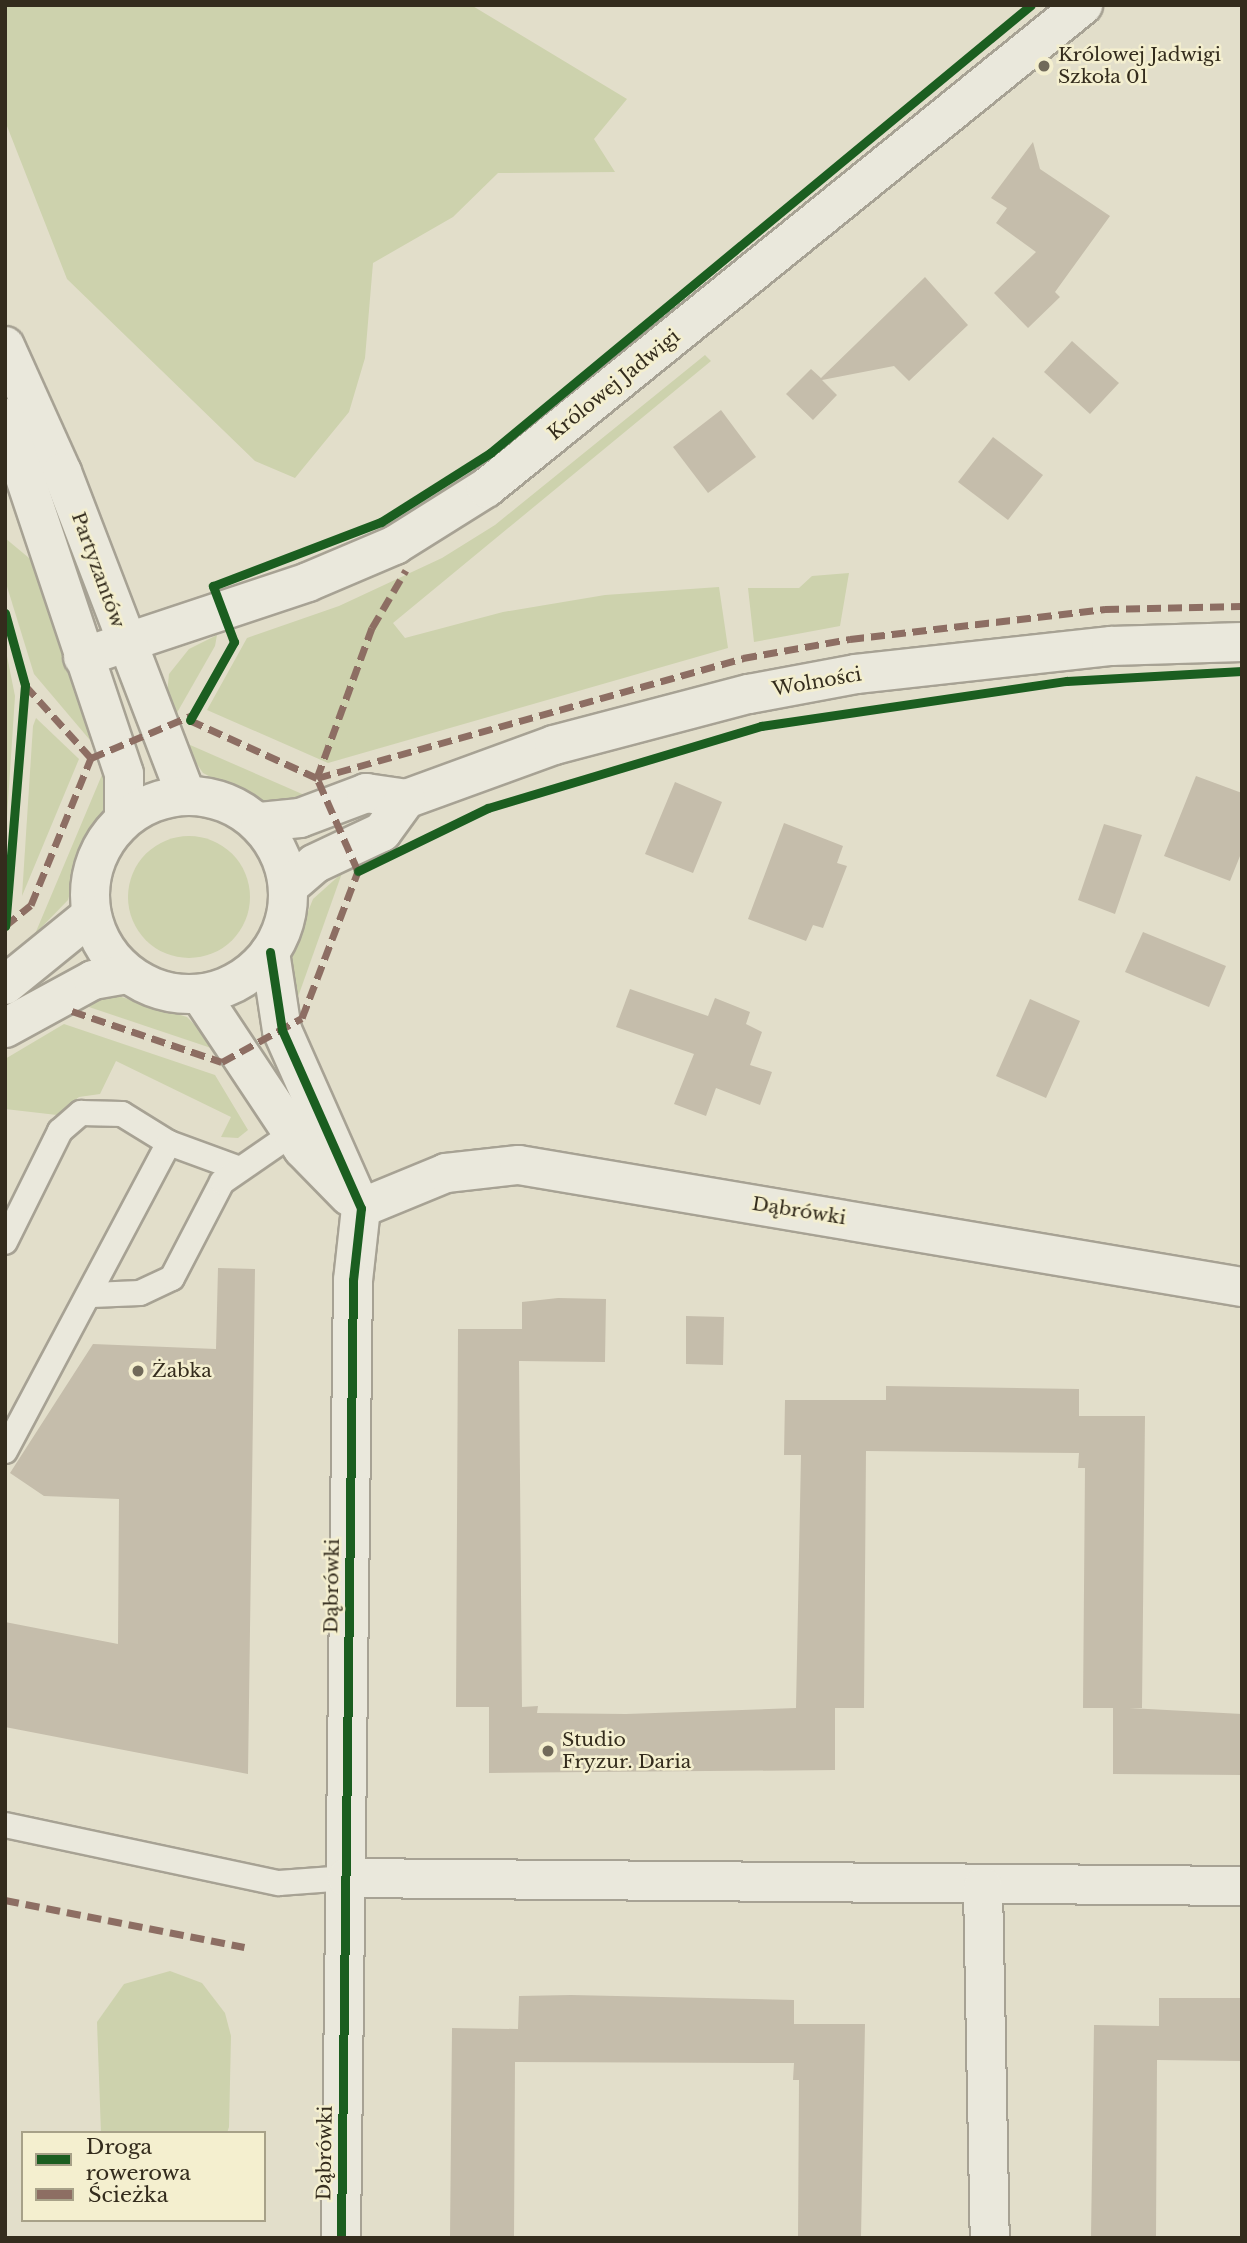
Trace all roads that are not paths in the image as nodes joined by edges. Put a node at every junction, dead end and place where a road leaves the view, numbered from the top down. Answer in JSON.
{"nodes":[{"id":1,"x":1070,"y":9,"type":"edge"},
{"id":2,"x":5,"y":346,"type":"edge"},
{"id":3,"x":5,"y":418,"type":"edge"},
{"id":4,"x":62,"y":472,"type":"junction"},
{"id":5,"x":15,"y":490,"type":"edge"},
{"id":6,"x":1242,"y":642,"type":"edge"},
{"id":7,"x":125,"y":643,"type":"junction"},
{"id":8,"x":83,"y":657,"type":"junction"},
{"id":9,"x":186,"y":795,"type":"junction"},
{"id":10,"x":407,"y":799,"type":"junction"},
{"id":11,"x":124,"y":819,"type":"junction"},
{"id":12,"x":260,"y":822,"type":"junction"},
{"id":13,"x":288,"y":887,"type":"junction"},
{"id":14,"x":91,"y":915,"type":"junction"},
{"id":15,"x":270,"y":952,"type":"junction"},
{"id":16,"x":128,"y":974,"type":"junction"},
{"id":17,"x":5,"y":985,"type":"edge"},
{"id":18,"x":200,"y":993,"type":"junction"},
{"id":19,"x":5,"y":1028,"type":"edge"},
{"id":20,"x":293,"y":1133,"type":"junction"},
{"id":21,"x":169,"y":1143,"type":"junction"},
{"id":22,"x":237,"y":1168,"type":"junction"},
{"id":23,"x":361,"y":1208,"type":"junction"},
{"id":24,"x":5,"y":1242,"type":"edge"},
{"id":25,"x":1242,"y":1287,"type":"edge"},
{"id":26,"x":92,"y":1295,"type":"junction"},
{"id":27,"x":5,"y":1451,"type":"edge"},
{"id":28,"x":5,"y":1825,"type":"edge"},
{"id":29,"x":347,"y":1878,"type":"junction"},
{"id":30,"x":1242,"y":1886,"type":"edge"},
{"id":31,"x":983,"y":1887,"type":"junction"},
{"id":32,"x":341,"y":2238,"type":"edge"},
{"id":33,"x":990,"y":2238,"type":"edge"}],
"edges":[{"from":1,"to":7,"type":"street","name":"Królowej Jadwigi"},
{"from":2,"to":4,"type":"street","name":"Partyzantów"},
{"from":3,"to":5,"type":"street"},
{"from":4,"to":5,"type":"street"},
{"from":4,"to":7,"type":"street","name":"Partyzantów"},
{"from":5,"to":8,"type":"street"},
{"from":6,"to":10,"type":"street","name":"Wolności"},
{"from":7,"to":8,"type":"street","name":"Królowej Jadwigi"},
{"from":7,"to":9,"type":"street","name":"Partyzantów"},
{"from":8,"to":11,"type":"street"},
{"from":9,"to":11,"type":"street"},
{"from":9,"to":12,"type":"street"},
{"from":10,"to":12,"type":"street","name":"Wolności"},
{"from":10,"to":13,"type":"street"},
{"from":11,"to":14,"type":"street"},
{"from":12,"to":13,"type":"street"},
{"from":13,"to":15,"type":"street"},
{"from":14,"to":16,"type":"street"},
{"from":14,"to":17,"type":"street"},
{"from":15,"to":18,"type":"street"},
{"from":15,"to":23,"type":"street"},
{"from":16,"to":18,"type":"street"},
{"from":16,"to":19,"type":"street"},
{"from":18,"to":20,"type":"street"},
{"from":20,"to":22,"type":"lane"},
{"from":20,"to":23,"type":"street"},
{"from":21,"to":22,"type":"lane"},
{"from":21,"to":24,"type":"lane"},
{"from":21,"to":26,"type":"lane"},
{"from":22,"to":26,"type":"lane"},
{"from":23,"to":25,"type":"street","name":"Dąbrówki"},
{"from":23,"to":29,"type":"street","name":"Dąbrówki"},
{"from":26,"to":27,"type":"lane"},
{"from":28,"to":29,"type":"lane"},
{"from":29,"to":31,"type":"street"},
{"from":29,"to":32,"type":"street","name":"Dąbrówki"},
{"from":30,"to":31,"type":"street"},
{"from":31,"to":33,"type":"street"}]}
